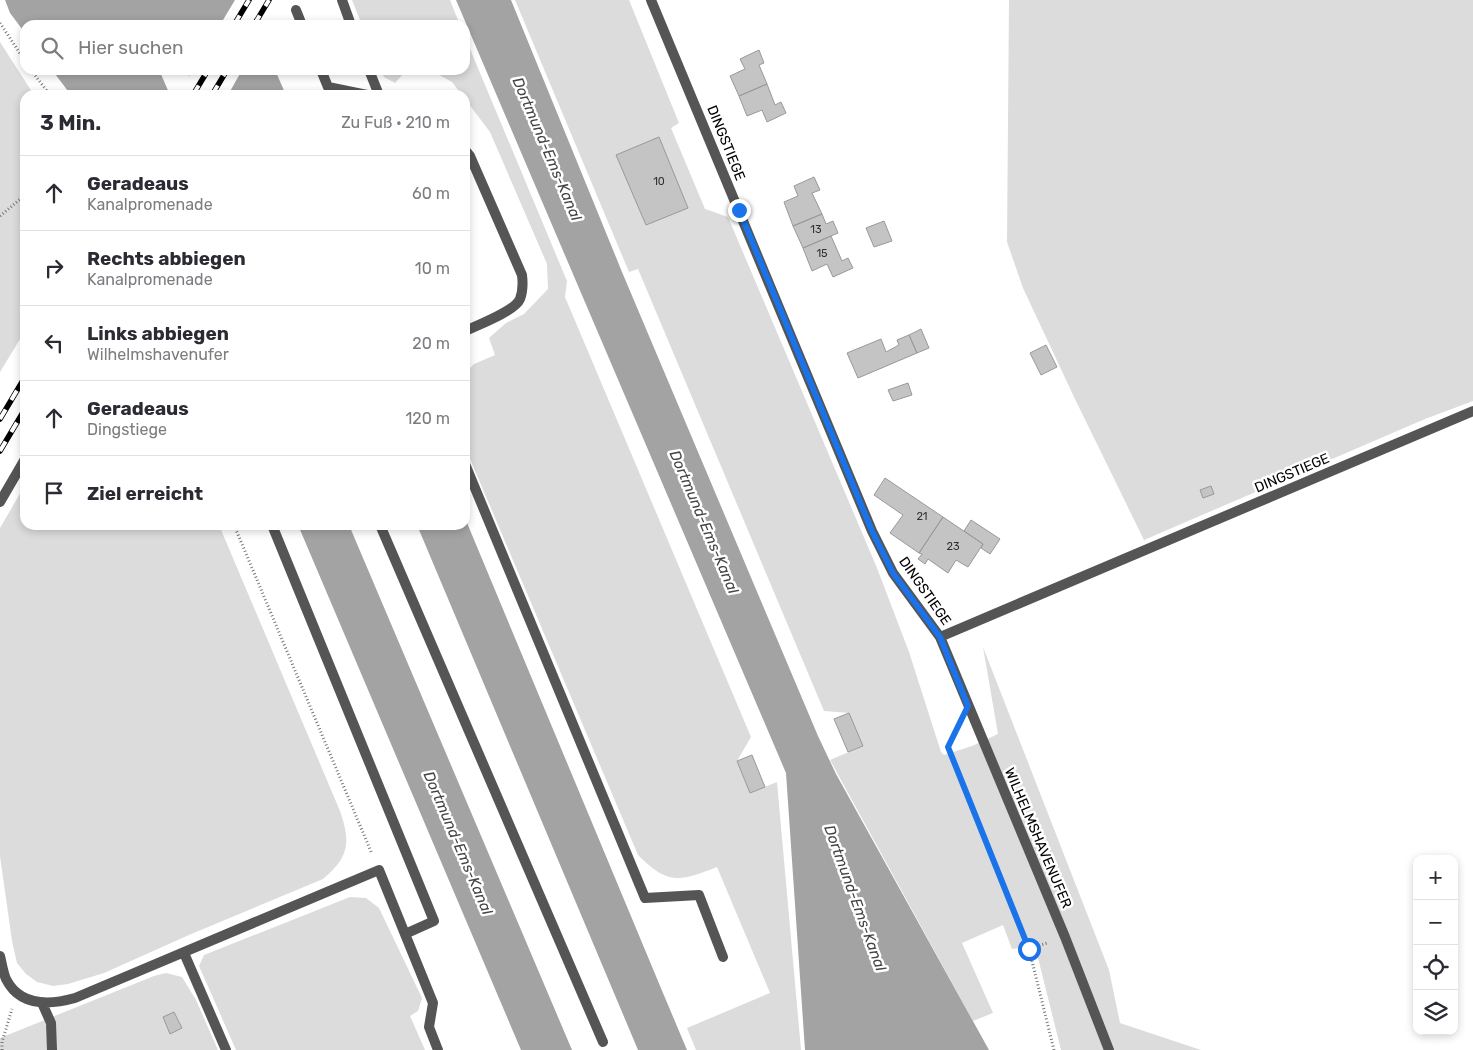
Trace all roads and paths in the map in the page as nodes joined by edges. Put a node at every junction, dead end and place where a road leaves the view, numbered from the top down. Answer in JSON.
{"nodes":[{"id":1,"x":342,"y":0,"type":"edge"},
{"id":2,"x":651,"y":0,"type":"edge"},
{"id":3,"x":296,"y":10,"type":"dead end"},
{"id":4,"x":300,"y":20,"type":"edge"},
{"id":5,"x":349,"y":20,"type":"edge"},
{"id":6,"x":0,"y":23,"type":"edge"},
{"id":7,"x":20,"y":53,"type":"edge"},
{"id":8,"x":35,"y":75,"type":"edge"},
{"id":9,"x":323,"y":75,"type":"edge"},
{"id":10,"x":371,"y":75,"type":"edge"},
{"id":11,"x":46,"y":90,"type":"edge"},
{"id":12,"x":342,"y":90,"type":"edge"},
{"id":13,"x":377,"y":90,"type":"edge"},
{"id":14,"x":470,"y":156,"type":"edge"},
{"id":15,"x":20,"y":199,"type":"edge"},
{"id":16,"x":0,"y":216,"type":"edge"},
{"id":17,"x":470,"y":329,"type":"edge"},
{"id":18,"x":1473,"y":411,"type":"edge"},
{"id":19,"x":20,"y":468,"type":"edge"},
{"id":20,"x":470,"y":476,"type":"edge"},
{"id":21,"x":0,"y":502,"type":"edge"},
{"id":22,"x":236,"y":530,"type":"edge"},
{"id":23,"x":274,"y":530,"type":"edge"},
{"id":24,"x":382,"y":530,"type":"edge"},
{"id":25,"x":940,"y":637,"type":"junction"},
{"id":26,"x":968,"y":706,"type":"junction"},
{"id":27,"x":379,"y":870,"type":"junction"},
{"id":28,"x":405,"y":934,"type":"junction"},
{"id":29,"x":184,"y":953,"type":"junction"},
{"id":30,"x":0,"y":956,"type":"edge"},
{"id":31,"x":724,"y":957,"type":"dead end"},
{"id":32,"x":17,"y":992,"type":"junction"},
{"id":33,"x":42,"y":1003,"type":"junction"},
{"id":34,"x":603,"y":1042,"type":"dead end"},
{"id":35,"x":2,"y":1050,"type":"edge"},
{"id":36,"x":52,"y":1050,"type":"edge"},
{"id":37,"x":226,"y":1050,"type":"edge"},
{"id":38,"x":438,"y":1050,"type":"edge"},
{"id":39,"x":1054,"y":1050,"type":"edge"},
{"id":40,"x":1109,"y":1050,"type":"edge"}],
"edges":[{"from":1,"to":5,"type":"street"},
{"from":2,"to":25,"type":"street","name":"DINGSTIEGE"},
{"from":3,"to":4,"type":"street"},
{"from":6,"to":7,"type":"path"},
{"from":8,"to":11,"type":"path"},
{"from":9,"to":12,"type":"street"},
{"from":10,"to":13,"type":"street"},
{"from":14,"to":17,"type":"street"},
{"from":15,"to":16,"type":"path"},
{"from":18,"to":25,"type":"street","name":"DINGSTIEGE"},
{"from":19,"to":21,"type":"street"},
{"from":20,"to":31,"type":"street"},
{"from":22,"to":27,"type":"path"},
{"from":23,"to":28,"type":"street"},
{"from":24,"to":34,"type":"street"},
{"from":25,"to":26,"type":"street","name":"WILHELMSHAVENUFER"},
{"from":26,"to":39,"type":"path"},
{"from":26,"to":40,"type":"street","name":"WILHELMSHAVENUFER"},
{"from":27,"to":28,"type":"street"},
{"from":27,"to":29,"type":"street"},
{"from":28,"to":38,"type":"street"},
{"from":29,"to":33,"type":"street"},
{"from":29,"to":37,"type":"street"},
{"from":30,"to":32,"type":"street"},
{"from":32,"to":33,"type":"street"},
{"from":32,"to":35,"type":"path"},
{"from":33,"to":36,"type":"street"}]}
